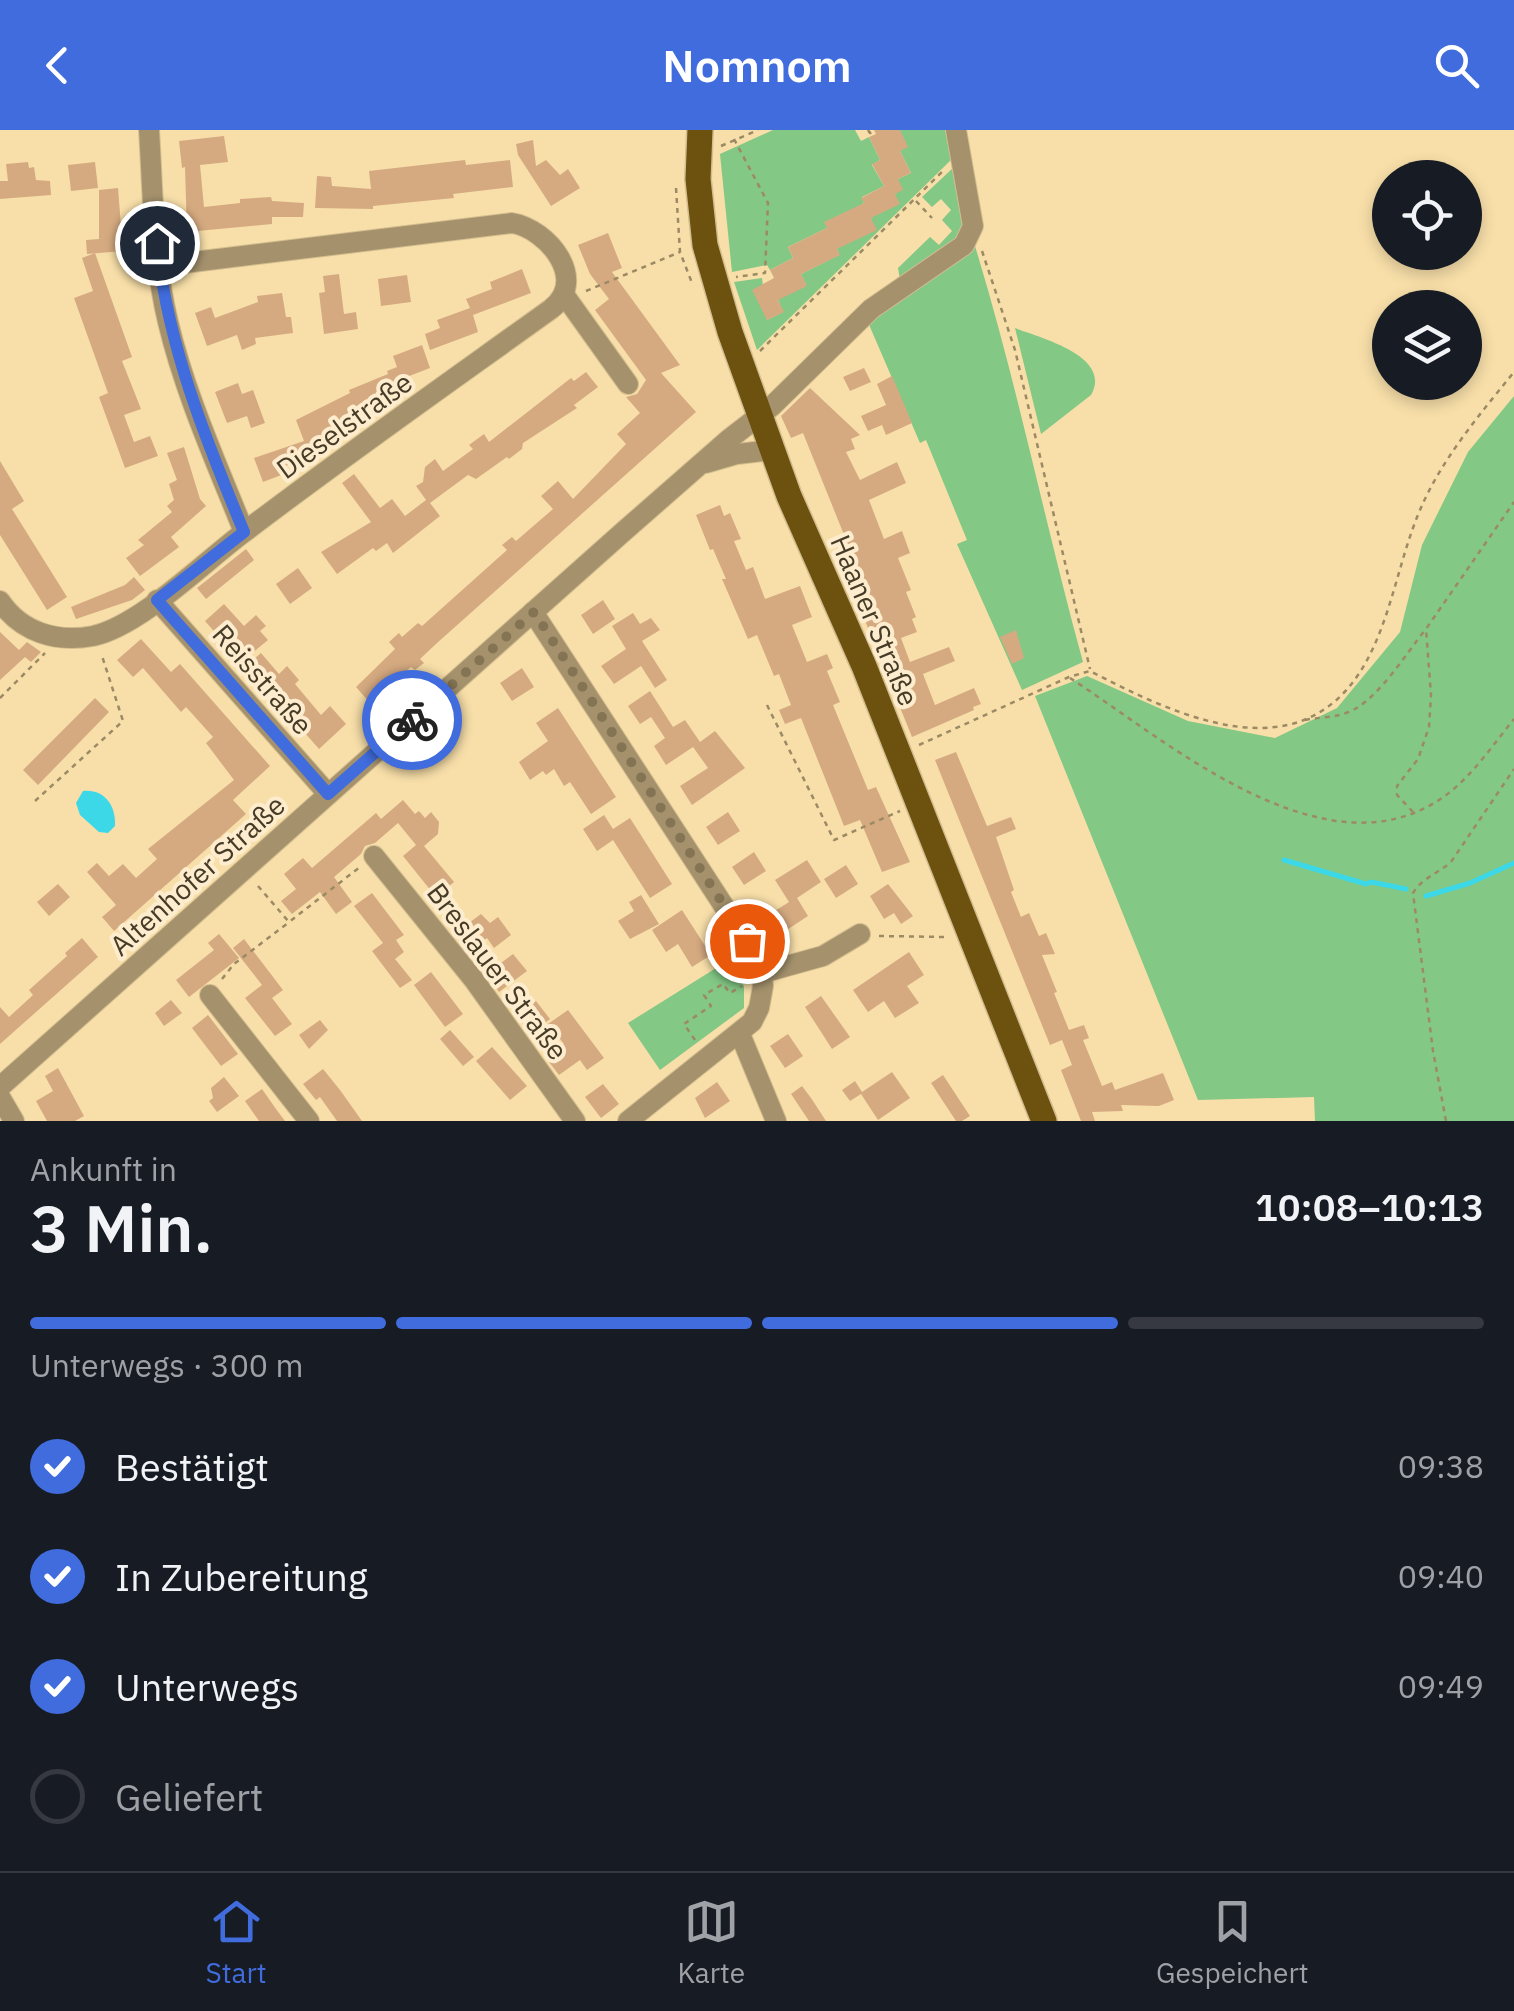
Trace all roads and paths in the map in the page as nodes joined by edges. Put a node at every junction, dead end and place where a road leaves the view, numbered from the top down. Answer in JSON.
{"nodes":[{"id":1,"x":149,"y":130,"type":"edge"},
{"id":2,"x":758,"y":130,"type":"edge"},
{"id":3,"x":868,"y":130,"type":"edge"},
{"id":4,"x":956,"y":130,"type":"edge"},
{"id":5,"x":875,"y":131,"type":"edge"},
{"id":6,"x":708,"y":139,"type":"edge"},
{"id":7,"x":734,"y":139,"type":"junction"},
{"id":8,"x":959,"y":155,"type":"junction"},
{"id":9,"x":914,"y":199,"type":"junction"},
{"id":10,"x":932,"y":218,"type":"dead end"},
{"id":11,"x":973,"y":226,"type":"junction"},
{"id":12,"x":680,"y":252,"type":"dead end"},
{"id":13,"x":160,"y":266,"type":"junction"},
{"id":14,"x":766,"y":273,"type":"junction"},
{"id":15,"x":769,"y":281,"type":"dead end"},
{"id":16,"x":731,"y":282,"type":"dead end"},
{"id":17,"x":565,"y":296,"type":"junction"},
{"id":18,"x":756,"y":356,"type":"dead end"},
{"id":19,"x":1514,"y":372,"type":"edge"},
{"id":20,"x":628,"y":384,"type":"dead end"},
{"id":21,"x":760,"y":416,"type":"junction"},
{"id":22,"x":772,"y":450,"type":"junction"},
{"id":23,"x":700,"y":465,"type":"junction"},
{"id":24,"x":1514,"y":502,"type":"edge"},
{"id":25,"x":244,"y":532,"type":"junction"},
{"id":26,"x":0,"y":600,"type":"edge"},
{"id":27,"x":157,"y":600,"type":"junction"},
{"id":28,"x":534,"y":612,"type":"junction"},
{"id":29,"x":1426,"y":629,"type":"junction"},
{"id":30,"x":95,"y":636,"type":"junction"},
{"id":31,"x":47,"y":652,"type":"dead end"},
{"id":32,"x":1090,"y":671,"type":"junction"},
{"id":33,"x":1069,"y":677,"type":"junction"},
{"id":34,"x":0,"y":698,"type":"edge"},
{"id":35,"x":767,"y":705,"type":"dead end"},
{"id":36,"x":1514,"y":719,"type":"edge"},
{"id":37,"x":1301,"y":721,"type":"junction"},
{"id":38,"x":900,"y":754,"type":"junction"},
{"id":39,"x":1514,"y":769,"type":"edge"},
{"id":40,"x":328,"y":794,"type":"junction"},
{"id":41,"x":35,"y":800,"type":"dead end"},
{"id":42,"x":919,"y":802,"type":"junction"},
{"id":43,"x":1414,"y":813,"type":"junction"},
{"id":44,"x":374,"y":856,"type":"joint"},
{"id":45,"x":244,"y":870,"type":"junction"},
{"id":46,"x":289,"y":922,"type":"junction"},
{"id":47,"x":972,"y":933,"type":"junction"},
{"id":48,"x":860,"y":934,"type":"joint"},
{"id":49,"x":762,"y":976,"type":"junction"},
{"id":50,"x":210,"y":995,"type":"joint"},
{"id":51,"x":740,"y":1034,"type":"junction"},
{"id":52,"x":708,"y":1058,"type":"junction"},
{"id":53,"x":0,"y":1087,"type":"edge"},
{"id":54,"x":0,"y":1097,"type":"edge"},
{"id":55,"x":14,"y":1121,"type":"edge"},
{"id":56,"x":308,"y":1121,"type":"edge"},
{"id":57,"x":574,"y":1121,"type":"edge"},
{"id":58,"x":628,"y":1121,"type":"edge"},
{"id":59,"x":776,"y":1121,"type":"edge"},
{"id":60,"x":1044,"y":1121,"type":"edge"},
{"id":61,"x":1446,"y":1121,"type":"edge"}],
"edges":[{"from":1,"to":13,"type":"street"},
{"from":2,"to":7,"type":"path"},
{"from":3,"to":5,"type":"path"},
{"from":4,"to":8,"type":"street"},
{"from":6,"to":7,"type":"path"},
{"from":6,"to":21,"type":"main road","name":"Haaner Straße"},
{"from":7,"to":14,"type":"path"},
{"from":8,"to":9,"type":"path"},
{"from":8,"to":11,"type":"street"},
{"from":9,"to":10,"type":"path"},
{"from":9,"to":18,"type":"path"},
{"from":11,"to":21,"type":"street","name":"Altenhofer Straße"},
{"from":11,"to":32,"type":"path"},
{"from":12,"to":17,"type":"path"},
{"from":13,"to":17,"type":"street"},
{"from":13,"to":25,"type":"street"},
{"from":14,"to":15,"type":"path"},
{"from":14,"to":16,"type":"path"},
{"from":17,"to":20,"type":"street"},
{"from":17,"to":25,"type":"street","name":"Dieselstraße"},
{"from":19,"to":37,"type":"path"},
{"from":21,"to":22,"type":"main road","name":"Haaner Straße"},
{"from":21,"to":23,"type":"street","name":"Altenhofer Straße"},
{"from":22,"to":23,"type":"street","name":"Altenhofer Straße"},
{"from":22,"to":38,"type":"main road","name":"Haaner Straße"},
{"from":23,"to":28,"type":"street","name":"Altenhofer Straße"},
{"from":24,"to":29,"type":"path"},
{"from":25,"to":27,"type":"street","name":"Dieselstraße"},
{"from":26,"to":30,"type":"street"},
{"from":27,"to":30,"type":"street","name":"Dieselstraße"},
{"from":27,"to":40,"type":"street","name":"Reisstraße"},
{"from":28,"to":40,"type":"street","name":"Altenhofer Straße"},
{"from":28,"to":49,"type":"street"},
{"from":29,"to":37,"type":"path"},
{"from":29,"to":43,"type":"path"},
{"from":30,"to":41,"type":"path"},
{"from":31,"to":34,"type":"path"},
{"from":32,"to":33,"type":"path"},
{"from":32,"to":37,"type":"path"},
{"from":33,"to":38,"type":"path"},
{"from":33,"to":43,"type":"path"},
{"from":35,"to":42,"type":"path"},
{"from":36,"to":43,"type":"path"},
{"from":38,"to":42,"type":"main road","name":"Haaner Straße"},
{"from":39,"to":61,"type":"path"},
{"from":40,"to":45,"type":"street","name":"Altenhofer Straße"},
{"from":42,"to":47,"type":"main road","name":"Haaner Straße"},
{"from":44,"to":46,"type":"path"},
{"from":44,"to":57,"type":"street","name":"Breslauer Straße"},
{"from":45,"to":46,"type":"path"},
{"from":45,"to":53,"type":"street","name":"Altenhofer Straße"},
{"from":46,"to":50,"type":"path"},
{"from":47,"to":48,"type":"path"},
{"from":47,"to":60,"type":"main road","name":"Haaner Straße"},
{"from":48,"to":49,"type":"street"},
{"from":49,"to":51,"type":"street"},
{"from":49,"to":52,"type":"path"},
{"from":50,"to":56,"type":"street"},
{"from":51,"to":52,"type":"street"},
{"from":51,"to":59,"type":"street"},
{"from":52,"to":58,"type":"street"},
{"from":54,"to":55,"type":"street"}]}
